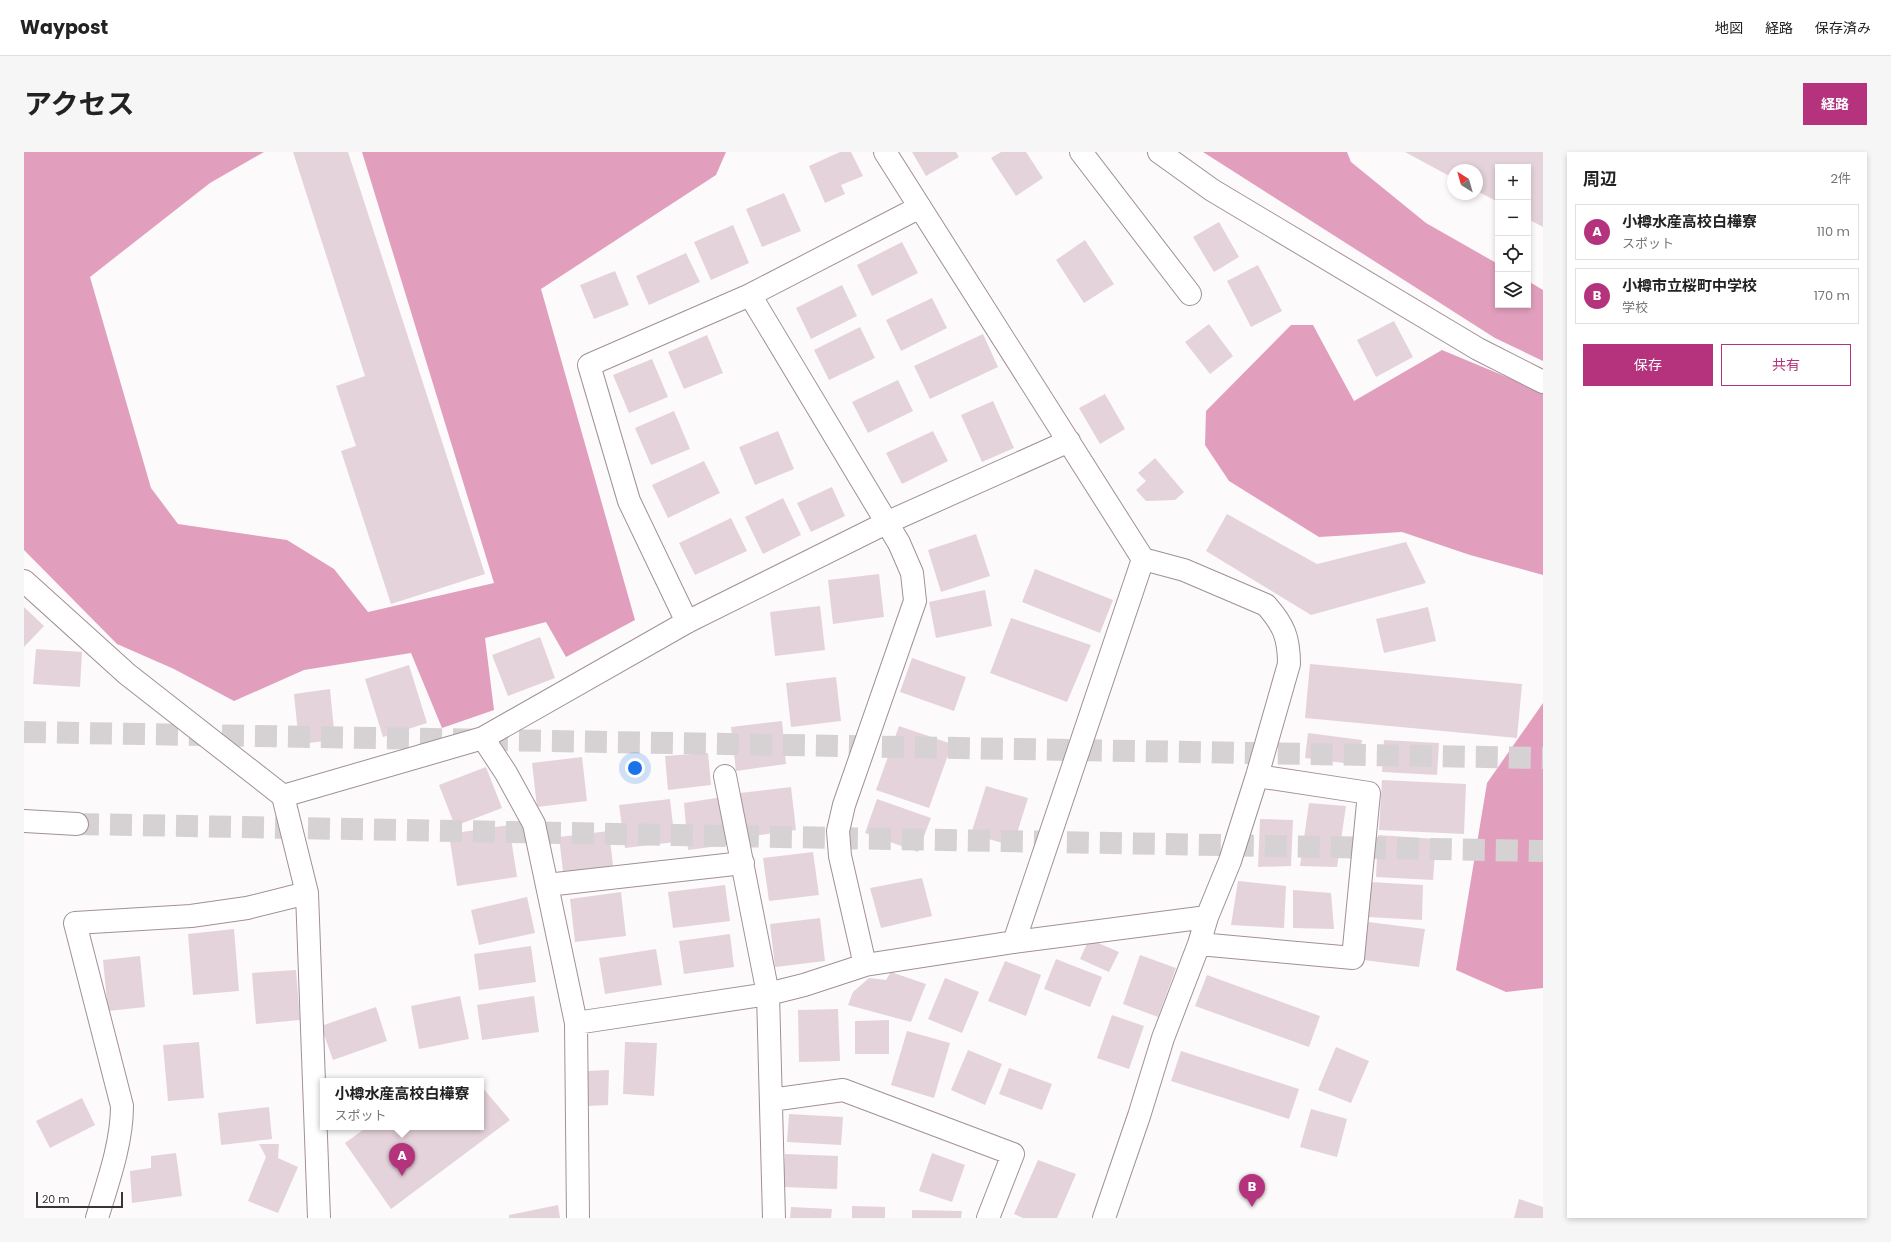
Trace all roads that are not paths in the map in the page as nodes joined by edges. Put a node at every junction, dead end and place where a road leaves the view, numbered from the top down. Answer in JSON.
{"nodes":[{"id":1,"x":885,"y":152,"type":"edge"},
{"id":2,"x":1081,"y":152,"type":"edge"},
{"id":3,"x":1159,"y":152,"type":"edge"},
{"id":4,"x":920,"y":207,"type":"junction"},
{"id":5,"x":1190,"y":294,"type":"dead end"},
{"id":6,"x":750,"y":295,"type":"junction"},
{"id":7,"x":1543,"y":382,"type":"edge"},
{"id":8,"x":1069,"y":441,"type":"junction"},
{"id":9,"x":886,"y":523,"type":"junction"},
{"id":10,"x":1143,"y":559,"type":"junction"},
{"id":11,"x":24,"y":582,"type":"edge"},
{"id":12,"x":687,"y":622,"type":"junction"},
{"id":13,"x":483,"y":738,"type":"junction"},
{"id":14,"x":725,"y":776,"type":"dead end"},
{"id":15,"x":1258,"y":776,"type":"junction"},
{"id":16,"x":283,"y":796,"type":"junction"},
{"id":17,"x":24,"y":821,"type":"edge"},
{"id":18,"x":77,"y":824,"type":"tunnel mouth"},
{"id":19,"x":743,"y":863,"type":"junction"},
{"id":20,"x":547,"y":886,"type":"junction"},
{"id":21,"x":307,"y":893,"type":"junction"},
{"id":22,"x":1207,"y":917,"type":"junction"},
{"id":23,"x":1014,"y":942,"type":"junction"},
{"id":24,"x":1199,"y":944,"type":"junction"},
{"id":25,"x":865,"y":964,"type":"junction"},
{"id":26,"x":768,"y":994,"type":"junction"},
{"id":27,"x":576,"y":1023,"type":"junction"},
{"id":28,"x":770,"y":1100,"type":"junction"},
{"id":29,"x":97,"y":1218,"type":"edge"},
{"id":30,"x":319,"y":1218,"type":"edge"},
{"id":31,"x":578,"y":1218,"type":"edge"},
{"id":32,"x":774,"y":1218,"type":"edge"},
{"id":33,"x":988,"y":1218,"type":"edge"},
{"id":34,"x":1104,"y":1218,"type":"edge"}],
"edges":[{"from":1,"to":4,"type":"main road"},
{"from":2,"to":5,"type":"main road"},
{"from":3,"to":7,"type":"main road"},
{"from":4,"to":6,"type":"main road"},
{"from":4,"to":8,"type":"main road"},
{"from":6,"to":9,"type":"main road"},
{"from":6,"to":12,"type":"main road"},
{"from":8,"to":9,"type":"main road"},
{"from":8,"to":10,"type":"main road"},
{"from":9,"to":12,"type":"main road"},
{"from":9,"to":25,"type":"main road"},
{"from":10,"to":15,"type":"main road"},
{"from":10,"to":23,"type":"main road"},
{"from":11,"to":16,"type":"main road"},
{"from":12,"to":13,"type":"main road"},
{"from":13,"to":16,"type":"main road"},
{"from":13,"to":20,"type":"main road"},
{"from":14,"to":19,"type":"main road"},
{"from":15,"to":22,"type":"main road"},
{"from":15,"to":24,"type":"main road"},
{"from":16,"to":21,"type":"main road"},
{"from":17,"to":18,"type":"main road"},
{"from":19,"to":20,"type":"main road"},
{"from":19,"to":26,"type":"main road"},
{"from":20,"to":27,"type":"main road"},
{"from":21,"to":29,"type":"main road"},
{"from":21,"to":30,"type":"main road"},
{"from":22,"to":23,"type":"main road"},
{"from":22,"to":24,"type":"main road"},
{"from":23,"to":25,"type":"main road"},
{"from":24,"to":34,"type":"main road"},
{"from":25,"to":26,"type":"main road"},
{"from":26,"to":27,"type":"main road"},
{"from":26,"to":28,"type":"main road"},
{"from":27,"to":31,"type":"main road"},
{"from":28,"to":32,"type":"main road"},
{"from":28,"to":33,"type":"main road"}]}
